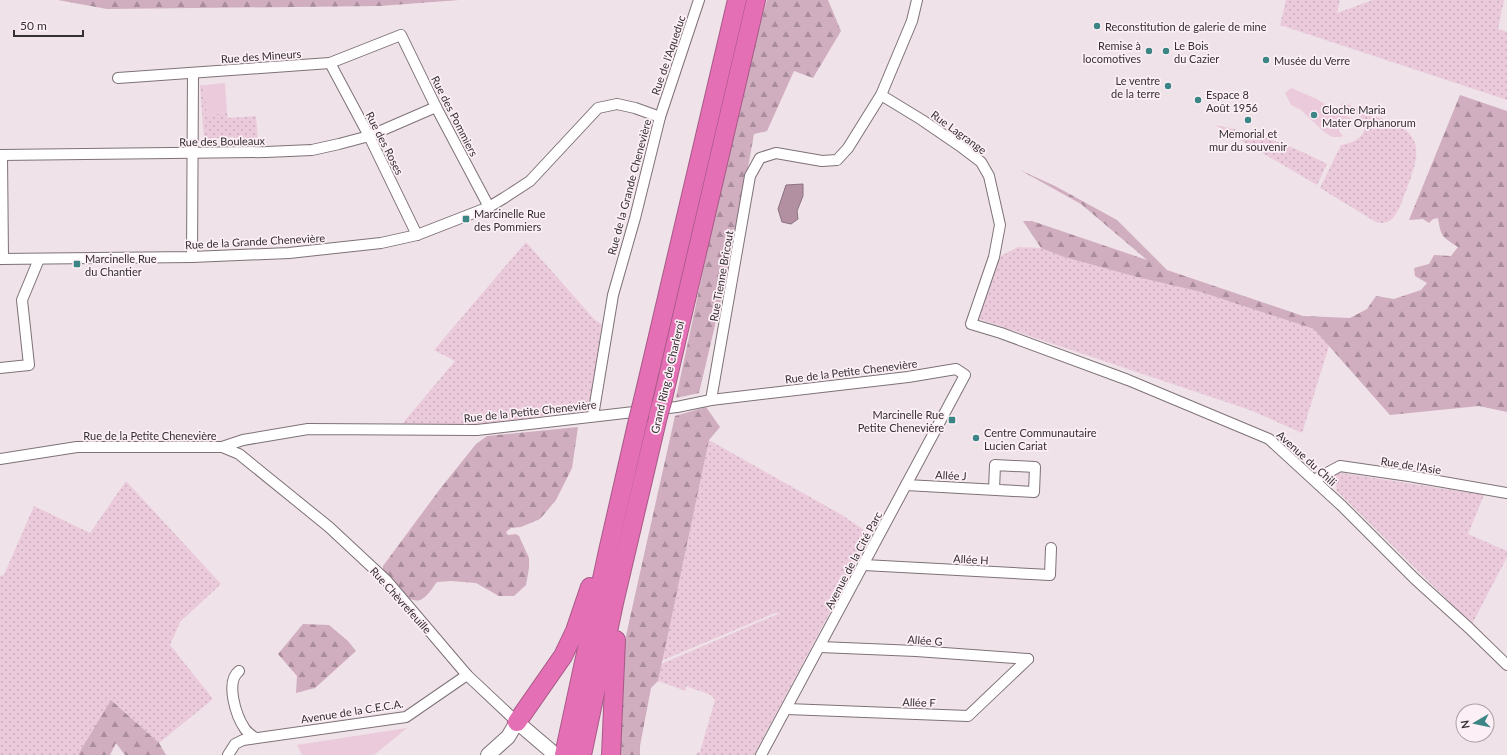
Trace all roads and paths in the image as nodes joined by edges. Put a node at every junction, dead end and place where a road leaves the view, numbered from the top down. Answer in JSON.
{"nodes":[{"id":1,"x":699,"y":0,"type":"edge"},
{"id":2,"x":737,"y":0,"type":"edge"},
{"id":3,"x":756,"y":0,"type":"edge"},
{"id":4,"x":917,"y":0,"type":"edge"},
{"id":5,"x":401,"y":35,"type":"joint"},
{"id":6,"x":330,"y":63,"type":"junction"},
{"id":7,"x":193,"y":73,"type":"junction"},
{"id":8,"x":118,"y":78,"type":"dead end"},
{"id":9,"x":881,"y":95,"type":"junction"},
{"id":10,"x":436,"y":106,"type":"junction"},
{"id":11,"x":660,"y":117,"type":"junction"},
{"id":12,"x":369,"y":136,"type":"junction"},
{"id":13,"x":193,"y":153,"type":"junction"},
{"id":14,"x":1,"y":155,"type":"edge"},
{"id":15,"x":489,"y":207,"type":"junction"},
{"id":16,"x":417,"y":235,"type":"junction"},
{"id":17,"x":192,"y":257,"type":"junction"},
{"id":18,"x":1,"y":259,"type":"edge"},
{"id":19,"x":39,"y":259,"type":"junction"},
{"id":20,"x":971,"y":324,"type":"joint"},
{"id":21,"x":0,"y":368,"type":"edge"},
{"id":22,"x":966,"y":375,"type":"joint"},
{"id":23,"x":711,"y":400,"type":"junction"},
{"id":24,"x":593,"y":416,"type":"junction"},
{"id":25,"x":222,"y":447,"type":"junction"},
{"id":26,"x":0,"y":459,"type":"edge"},
{"id":27,"x":1314,"y":480,"type":"junction"},
{"id":28,"x":906,"y":485,"type":"junction"},
{"id":29,"x":994,"y":490,"type":"junction"},
{"id":30,"x":1507,"y":494,"type":"edge"},
{"id":31,"x":1051,"y":548,"type":"dead end"},
{"id":32,"x":608,"y":551,"type":"junction"},
{"id":33,"x":864,"y":565,"type":"junction"},
{"id":34,"x":614,"y":603,"type":"junction"},
{"id":35,"x":820,"y":647,"type":"junction"},
{"id":36,"x":1028,"y":659,"type":"joint"},
{"id":37,"x":1507,"y":665,"type":"edge"},
{"id":38,"x":239,"y":671,"type":"dead end"},
{"id":39,"x":467,"y":675,"type":"junction"},
{"id":40,"x":787,"y":709,"type":"junction"},
{"id":41,"x":517,"y":722,"type":"junction"},
{"id":42,"x":254,"y":738,"type":"junction"},
{"id":43,"x":561,"y":750,"type":"edge"},
{"id":44,"x":228,"y":755,"type":"edge"},
{"id":45,"x":488,"y":755,"type":"edge"},
{"id":46,"x":582,"y":755,"type":"edge"},
{"id":47,"x":611,"y":755,"type":"edge"},
{"id":48,"x":761,"y":755,"type":"edge"}],
"edges":[{"from":1,"to":11,"type":"street","name":"Rue de l'Aqueduc"},
{"from":2,"to":32,"type":"highway","name":"Grand Ring de Charleroi","bridge":true},
{"from":3,"to":34,"type":"highway","name":"Grand Ring de Charleroi","bridge":true},
{"from":4,"to":9,"type":"street"},
{"from":5,"to":6,"type":"street","name":"Rue des Mineurs"},
{"from":5,"to":10,"type":"street","name":"Rue des Pommiers"},
{"from":6,"to":7,"type":"street","name":"Rue des Mineurs"},
{"from":6,"to":12,"type":"street","name":"Rue des Roses"},
{"from":7,"to":8,"type":"street","name":"Rue des Mineurs"},
{"from":7,"to":13,"type":"street"},
{"from":9,"to":20,"type":"street","name":"Rue Lagrange"},
{"from":9,"to":23,"type":"street","name":"Rue Tienne Bricout"},
{"from":10,"to":12,"type":"street","name":"Rue des Bouleaux"},
{"from":10,"to":15,"type":"street","name":"Rue des Pommiers"},
{"from":11,"to":15,"type":"street","name":"Rue de la Grande Chenevière"},
{"from":11,"to":24,"type":"street","name":"Rue de la Grande Chenevière"},
{"from":12,"to":13,"type":"street","name":"Rue des Bouleaux"},
{"from":12,"to":16,"type":"street","name":"Rue des Roses"},
{"from":13,"to":14,"type":"street","name":"Rue des Bouleaux"},
{"from":13,"to":17,"type":"street"},
{"from":14,"to":18,"type":"street"},
{"from":15,"to":16,"type":"street","name":"Rue de la Grande Chenevière"},
{"from":16,"to":17,"type":"street","name":"Rue de la Grande Chenevière"},
{"from":17,"to":19,"type":"street","name":"Rue de la Grande Chenevière"},
{"from":18,"to":19,"type":"street","name":"Rue de la Grande Chenevière"},
{"from":19,"to":21,"type":"street"},
{"from":20,"to":27,"type":"street","name":"Avenue du Chili"},
{"from":22,"to":23,"type":"street","name":"Rue de la Petite Chenevière"},
{"from":22,"to":28,"type":"street","name":"Avenue de la Cité Parc"},
{"from":23,"to":24,"type":"street","name":"Rue de la Petite Chenevière"},
{"from":24,"to":25,"type":"street","name":"Rue de la Petite Chenevière"},
{"from":25,"to":26,"type":"street","name":"Rue de la Petite Chenevière"},
{"from":25,"to":39,"type":"street","name":"Rue Chèvrefeuille"},
{"from":27,"to":30,"type":"street","name":"Rue de l'Asie"},
{"from":27,"to":37,"type":"street","name":"Avenue du Chili"},
{"from":28,"to":29,"type":"street","name":"Allée J"},
{"from":28,"to":33,"type":"street","name":"Avenue de la Cité Parc"},
{"from":29,"to":29,"type":"street","name":"Allée J"},
{"from":31,"to":33,"type":"street","name":"Allée H"},
{"from":32,"to":41,"type":"highway"},
{"from":32,"to":43,"type":"highway","name":"Grand Ring de Charleroi"},
{"from":33,"to":35,"type":"street","name":"Avenue de la Cité Parc"},
{"from":34,"to":46,"type":"highway","name":"Grand Ring de Charleroi"},
{"from":34,"to":47,"type":"highway"},
{"from":35,"to":36,"type":"street","name":"Allée G"},
{"from":35,"to":40,"type":"street","name":"Avenue de la Cité Parc"},
{"from":36,"to":40,"type":"street","name":"Allée F"},
{"from":38,"to":42,"type":"street"},
{"from":39,"to":41,"type":"street","name":"Rue Chèvrefeuille"},
{"from":39,"to":42,"type":"street","name":"Avenue de la C.E.C.A."},
{"from":40,"to":48,"type":"street","name":"Avenue de la Cité Parc"},
{"from":41,"to":43,"type":"street","name":"Rue Chèvrefeuille"},
{"from":41,"to":45,"type":"street"},
{"from":42,"to":44,"type":"street","name":"Avenue de la C.E.C.A."}]}
